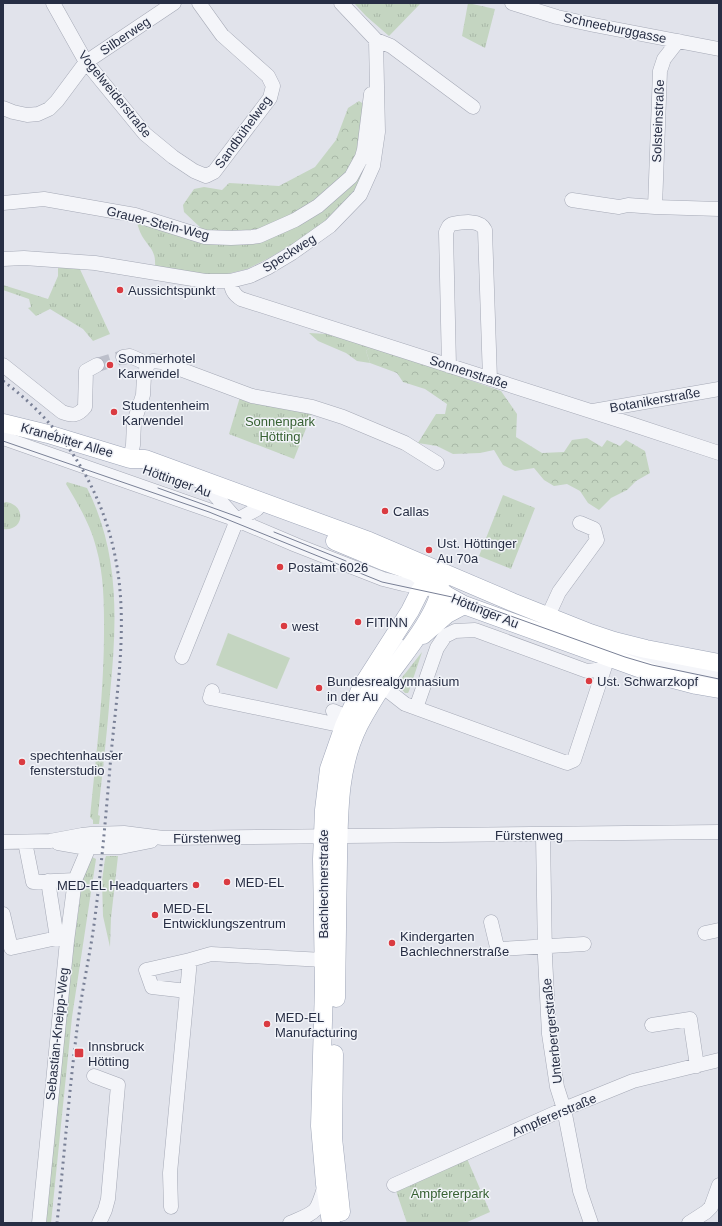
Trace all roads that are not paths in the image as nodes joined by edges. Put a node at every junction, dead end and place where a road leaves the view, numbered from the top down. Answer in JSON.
{"nodes":[{"id":1,"x":53,"y":3,"type":"edge"},
{"id":2,"x":174,"y":3,"type":"edge"},
{"id":3,"x":199,"y":3,"type":"edge"},
{"id":4,"x":512,"y":3,"type":"edge"},
{"id":5,"x":343,"y":5,"type":"edge"},
{"id":6,"x":376,"y":40,"type":"junction"},
{"id":7,"x":678,"y":41,"type":"junction"},
{"id":8,"x":719,"y":49,"type":"edge"},
{"id":9,"x":86,"y":62,"type":"junction"},
{"id":10,"x":377,"y":68,"type":"junction"},
{"id":11,"x":473,"y":107,"type":"dead end"},
{"id":12,"x":3,"y":108,"type":"edge"},
{"id":13,"x":194,"y":171,"type":"joint"},
{"id":14,"x":572,"y":200,"type":"dead end"},
{"id":15,"x":3,"y":203,"type":"edge"},
{"id":16,"x":655,"y":207,"type":"junction"},
{"id":17,"x":719,"y":209,"type":"edge"},
{"id":18,"x":3,"y":259,"type":"edge"},
{"id":19,"x":230,"y":281,"type":"junction"},
{"id":20,"x":123,"y":357,"type":"tunnel mouth"},
{"id":21,"x":148,"y":364,"type":"junction"},
{"id":22,"x":3,"y":365,"type":"edge"},
{"id":23,"x":97,"y":365,"type":"tunnel mouth"},
{"id":24,"x":449,"y":366,"type":"junction"},
{"id":25,"x":490,"y":379,"type":"junction"},
{"id":26,"x":719,"y":389,"type":"edge"},
{"id":27,"x":590,"y":411,"type":"junction"},
{"id":28,"x":3,"y":423,"type":"edge"},
{"id":29,"x":3,"y":438,"type":"edge"},
{"id":30,"x":719,"y":453,"type":"edge"},
{"id":31,"x":130,"y":458,"type":"junction"},
{"id":32,"x":437,"y":463,"type":"dead end"},
{"id":33,"x":214,"y":494,"type":"junction"},
{"id":34,"x":257,"y":509,"type":"junction"},
{"id":35,"x":237,"y":520,"type":"junction"},
{"id":36,"x":580,"y":523,"type":"dead end"},
{"id":37,"x":429,"y":583,"type":"junction"},
{"id":38,"x":464,"y":605,"type":"junction"},
{"id":39,"x":548,"y":616,"type":"junction"},
{"id":40,"x":406,"y":646,"type":"junction"},
{"id":41,"x":182,"y":657,"type":"dead end"},
{"id":42,"x":606,"y":663,"type":"junction"},
{"id":43,"x":719,"y":663,"type":"edge"},
{"id":44,"x":719,"y":676,"type":"edge"},
{"id":45,"x":382,"y":686,"type":"junction"},
{"id":46,"x":719,"y":689,"type":"edge"},
{"id":47,"x":212,"y":691,"type":"dead end"},
{"id":48,"x":370,"y":704,"type":"junction"},
{"id":49,"x":416,"y":708,"type":"junction"},
{"id":50,"x":341,"y":718,"type":"junction"},
{"id":51,"x":719,"y":832,"type":"edge"},
{"id":52,"x":543,"y":835,"type":"junction"},
{"id":53,"x":331,"y":836,"type":"junction"},
{"id":54,"x":163,"y":838,"type":"junction"},
{"id":55,"x":50,"y":841,"type":"junction"},
{"id":56,"x":3,"y":842,"type":"edge"},
{"id":57,"x":25,"y":842,"type":"junction"},
{"id":58,"x":88,"y":847,"type":"junction"},
{"id":59,"x":75,"y":880,"type":"junction"},
{"id":60,"x":48,"y":881,"type":"junction"},
{"id":61,"x":3,"y":914,"type":"edge"},
{"id":62,"x":491,"y":922,"type":"dead end"},
{"id":63,"x":719,"y":930,"type":"edge"},
{"id":64,"x":705,"y":933,"type":"dead end"},
{"id":65,"x":62,"y":939,"type":"junction"},
{"id":66,"x":584,"y":944,"type":"dead end"},
{"id":67,"x":544,"y":946,"type":"junction"},
{"id":68,"x":190,"y":960,"type":"junction"},
{"id":69,"x":324,"y":960,"type":"junction"},
{"id":70,"x":188,"y":991,"type":"junction"},
{"id":71,"x":652,"y":1025,"type":"dead end"},
{"id":72,"x":719,"y":1060,"type":"edge"},
{"id":73,"x":697,"y":1066,"type":"junction"},
{"id":74,"x":94,"y":1076,"type":"dead end"},
{"id":75,"x":564,"y":1109,"type":"junction"},
{"id":76,"x":325,"y":1184,"type":"junction"},
{"id":77,"x":394,"y":1185,"type":"dead end"},
{"id":78,"x":719,"y":1185,"type":"edge"},
{"id":79,"x":171,"y":1207,"type":"dead end"},
{"id":80,"x":39,"y":1223,"type":"edge"},
{"id":81,"x":100,"y":1223,"type":"edge"},
{"id":82,"x":290,"y":1223,"type":"edge"},
{"id":83,"x":331,"y":1223,"type":"edge"},
{"id":84,"x":343,"y":1223,"type":"edge"},
{"id":85,"x":591,"y":1223,"type":"edge"},
{"id":86,"x":689,"y":1223,"type":"edge"}],
"edges":[{"from":1,"to":9,"type":"street","name":"Vogelweiderstraße"},
{"from":2,"to":9,"type":"street","name":"Silberweg"},
{"from":3,"to":13,"type":"street","name":"Sandbühelweg"},
{"from":4,"to":7,"type":"street","name":"Schneeburggasse"},
{"from":5,"to":6,"type":"street"},
{"from":6,"to":10,"type":"street","name":"Speckweg"},
{"from":6,"to":11,"type":"street"},
{"from":7,"to":8,"type":"street","name":"Schneeburggasse"},
{"from":7,"to":16,"type":"street","name":"Solsteinstraße"},
{"from":9,"to":12,"type":"street","name":"Silberweg"},
{"from":9,"to":13,"type":"street","name":"Vogelweiderstraße"},
{"from":10,"to":15,"type":"street","name":"Grauer-Stein-Weg"},
{"from":10,"to":19,"type":"street","name":"Speckweg"},
{"from":14,"to":16,"type":"street"},
{"from":16,"to":17,"type":"street"},
{"from":18,"to":19,"type":"street","name":"Speckweg"},
{"from":19,"to":24,"type":"street","name":"Sonnenstraße"},
{"from":20,"to":21,"type":"street"},
{"from":21,"to":31,"type":"street"},
{"from":21,"to":32,"type":"street"},
{"from":22,"to":23,"type":"street"},
{"from":24,"to":25,"type":"street","name":"Sonnenstraße"},
{"from":24,"to":25,"type":"street"},
{"from":25,"to":27,"type":"street","name":"Sonnenstraße"},
{"from":26,"to":27,"type":"street","name":"Botanikerstraße"},
{"from":27,"to":30,"type":"street","name":"Sonnenstraße"},
{"from":28,"to":31,"type":"main road","name":"Kranebitter Allee"},
{"from":29,"to":35,"type":"street"},
{"from":31,"to":33,"type":"main road","name":"Höttinger Au"},
{"from":31,"to":37,"type":"main road","name":"Höttinger Au"},
{"from":33,"to":34,"type":"main road","name":"Höttinger Au"},
{"from":33,"to":35,"type":"street"},
{"from":34,"to":35,"type":"street"},
{"from":34,"to":37,"type":"main road","name":"Höttinger Au"},
{"from":35,"to":37,"type":"street"},
{"from":35,"to":41,"type":"street"},
{"from":36,"to":39,"type":"street"},
{"from":37,"to":38,"type":"main road","name":"Höttinger Au"},
{"from":37,"to":39,"type":"main road","name":"Höttinger Au"},
{"from":37,"to":40,"type":"main road","name":"Bachlechnerstraße"},
{"from":37,"to":44,"type":"street"},
{"from":37,"to":50,"type":"main road","name":"Bachlechnerstraße"},
{"from":38,"to":40,"type":"main road"},
{"from":38,"to":42,"type":"main road","name":"Höttinger Au"},
{"from":39,"to":43,"type":"main road","name":"Höttinger Au"},
{"from":40,"to":45,"type":"main road","name":"Bachlechnerstraße"},
{"from":40,"to":48,"type":"street"},
{"from":42,"to":46,"type":"main road","name":"Höttinger Au"},
{"from":42,"to":49,"type":"street"},
{"from":42,"to":49,"type":"street"},
{"from":45,"to":48,"type":"main road","name":"Bachlechnerstraße"},
{"from":45,"to":49,"type":"street"},
{"from":47,"to":50,"type":"street"},
{"from":48,"to":53,"type":"main road","name":"Bachlechnerstraße"},
{"from":50,"to":53,"type":"main road","name":"Bachlechnerstraße"},
{"from":51,"to":52,"type":"street","name":"Fürstenweg"},
{"from":52,"to":53,"type":"street","name":"Fürstenweg"},
{"from":52,"to":67,"type":"street","name":"Unterbergerstraße"},
{"from":53,"to":54,"type":"street","name":"Fürstenweg"},
{"from":53,"to":69,"type":"main road","name":"Bachlechnerstraße"},
{"from":53,"to":84,"type":"main road","name":"Bachlechnerstraße"},
{"from":54,"to":55,"type":"street","name":"Fürstenweg"},
{"from":54,"to":58,"type":"street","name":"Fürstenweg"},
{"from":55,"to":57,"type":"street","name":"Fürstenweg"},
{"from":55,"to":58,"type":"street","name":"Fürstenweg"},
{"from":56,"to":57,"type":"street","name":"Fürstenweg"},
{"from":57,"to":60,"type":"street"},
{"from":58,"to":59,"type":"street","name":"Sebastian-Kneipp-Weg"},
{"from":59,"to":60,"type":"street"},
{"from":59,"to":65,"type":"street","name":"Sebastian-Kneipp-Weg"},
{"from":60,"to":65,"type":"street"},
{"from":61,"to":65,"type":"street"},
{"from":62,"to":67,"type":"street"},
{"from":63,"to":64,"type":"street"},
{"from":65,"to":80,"type":"street","name":"Sebastian-Kneipp-Weg"},
{"from":66,"to":67,"type":"street"},
{"from":67,"to":75,"type":"street","name":"Unterbergerstraße"},
{"from":68,"to":69,"type":"street"},
{"from":68,"to":70,"type":"street"},
{"from":68,"to":70,"type":"street"},
{"from":69,"to":76,"type":"main road","name":"Bachlechnerstraße"},
{"from":70,"to":79,"type":"street"},
{"from":71,"to":73,"type":"street"},
{"from":72,"to":73,"type":"street","name":"Ampfererstraße"},
{"from":73,"to":75,"type":"street","name":"Ampfererstraße"},
{"from":74,"to":81,"type":"street"},
{"from":75,"to":77,"type":"street","name":"Ampfererstraße"},
{"from":75,"to":85,"type":"street","name":"Unterbergerstraße"},
{"from":76,"to":82,"type":"street"},
{"from":76,"to":83,"type":"main road","name":"Bachlechnerstraße"},
{"from":78,"to":86,"type":"street"}]}
